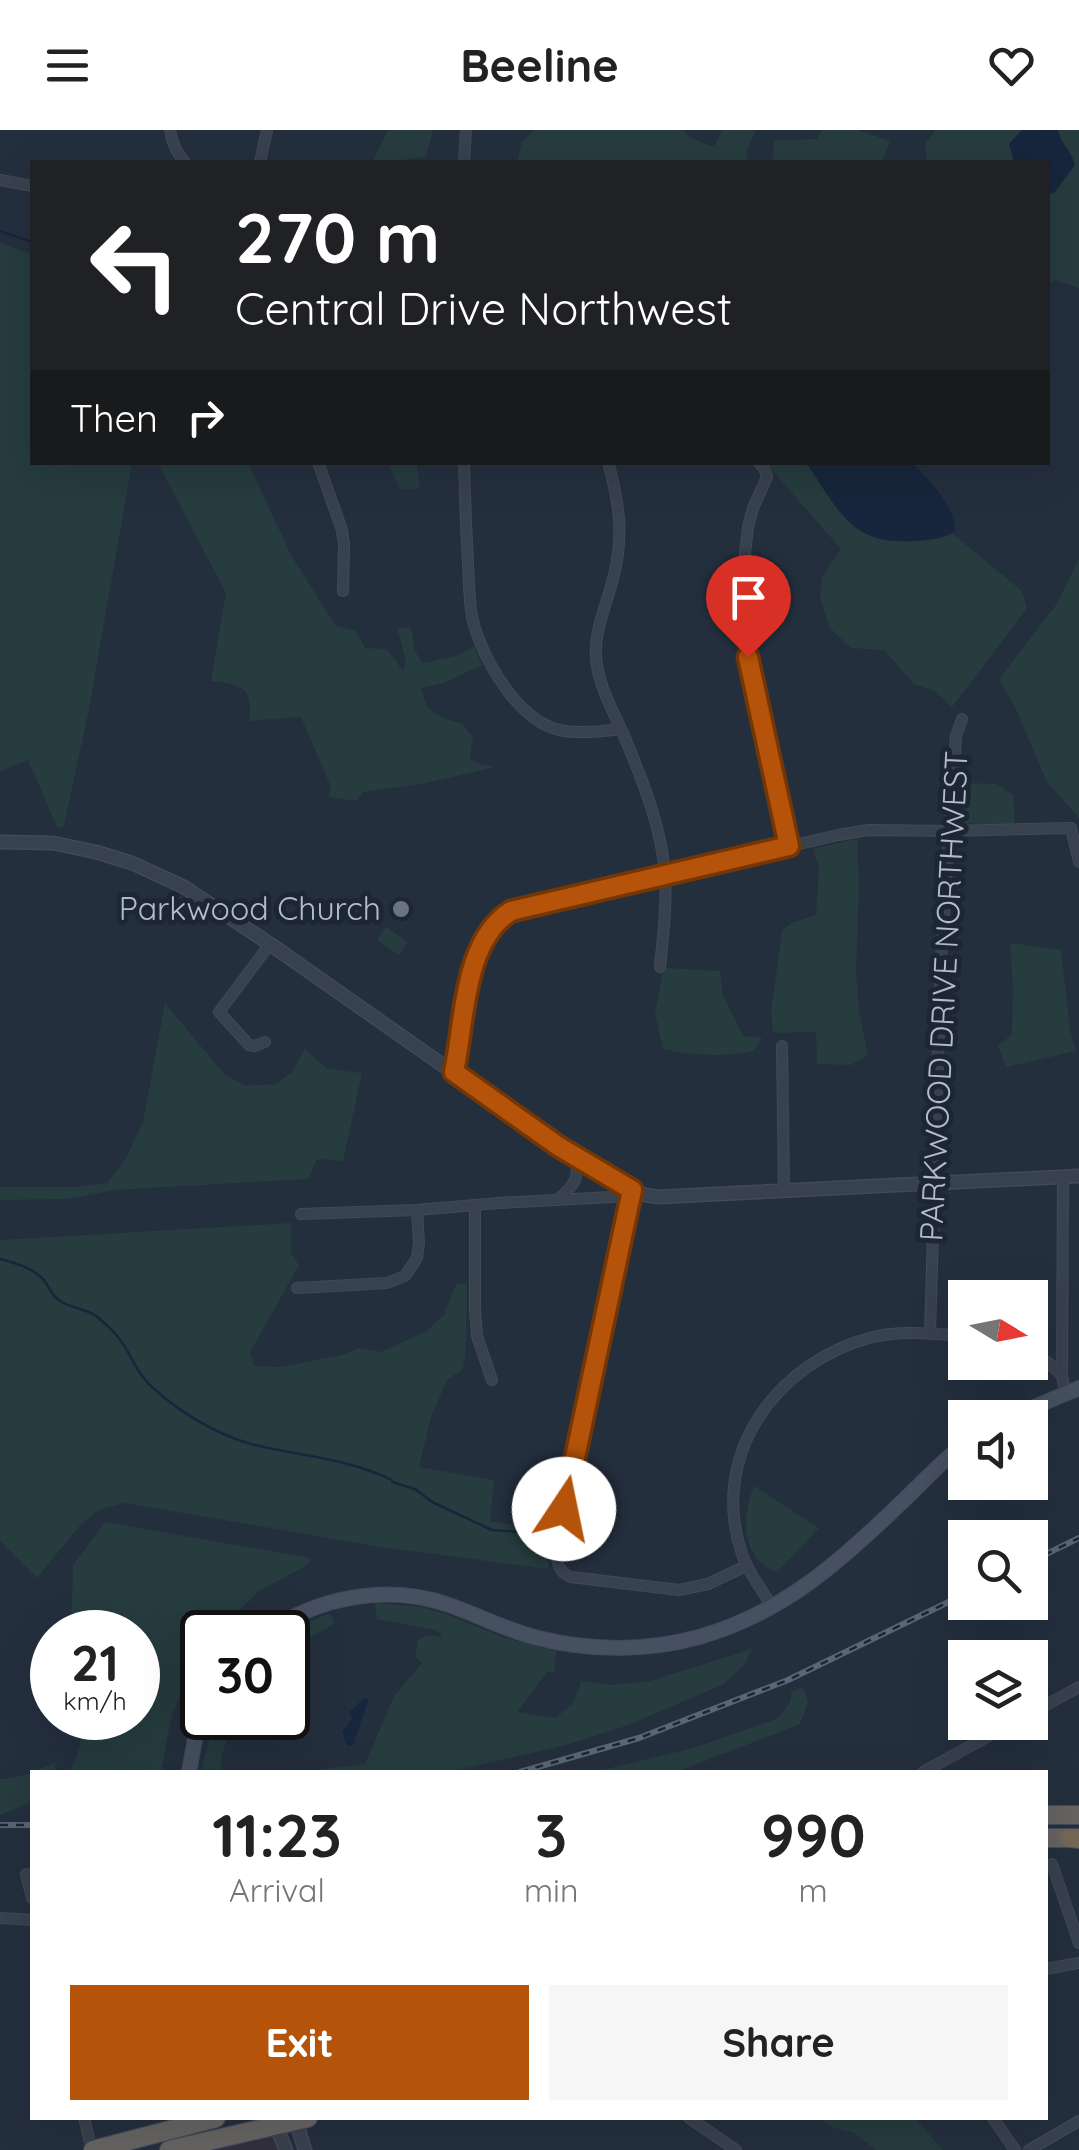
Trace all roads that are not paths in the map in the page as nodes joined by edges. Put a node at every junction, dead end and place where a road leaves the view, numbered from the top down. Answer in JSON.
{"nodes":[{"id":1,"x":170,"y":130,"type":"edge"},
{"id":2,"x":267,"y":130,"type":"edge"},
{"id":3,"x":466,"y":130,"type":"edge"},
{"id":4,"x":183,"y":160,"type":"edge"},
{"id":5,"x":260,"y":160,"type":"edge"},
{"id":6,"x":464,"y":160,"type":"edge"},
{"id":7,"x":0,"y":180,"type":"edge"},
{"id":8,"x":30,"y":186,"type":"edge"},
{"id":9,"x":319,"y":465,"type":"edge"},
{"id":10,"x":464,"y":465,"type":"edge"},
{"id":11,"x":609,"y":465,"type":"edge"},
{"id":12,"x":761,"y":465,"type":"edge"},
{"id":13,"x":344,"y":591,"type":"dead end"},
{"id":14,"x":962,"y":720,"type":"dead end"},
{"id":15,"x":620,"y":728,"type":"junction"},
{"id":16,"x":949,"y":831,"type":"junction"},
{"id":17,"x":0,"y":842,"type":"edge"},
{"id":18,"x":789,"y":846,"type":"junction"},
{"id":19,"x":1079,"y":862,"type":"edge"},
{"id":20,"x":665,"y":875,"type":"junction"},
{"id":21,"x":270,"y":944,"type":"junction"},
{"id":22,"x":660,"y":967,"type":"dead end"},
{"id":23,"x":266,"y":1042,"type":"dead end"},
{"id":24,"x":782,"y":1046,"type":"dead end"},
{"id":25,"x":454,"y":1072,"type":"junction"},
{"id":26,"x":574,"y":1155,"type":"junction"},
{"id":27,"x":1063,"y":1176,"type":"junction"},
{"id":28,"x":1079,"y":1176,"type":"edge"},
{"id":29,"x":936,"y":1183,"type":"junction"},
{"id":30,"x":784,"y":1191,"type":"junction"},
{"id":31,"x":631,"y":1193,"type":"junction"},
{"id":32,"x":556,"y":1200,"type":"junction"},
{"id":33,"x":475,"y":1205,"type":"junction"},
{"id":34,"x":417,"y":1210,"type":"junction"},
{"id":35,"x":301,"y":1214,"type":"dead end"},
{"id":36,"x":298,"y":1288,"type":"dead end"},
{"id":37,"x":930,"y":1334,"type":"junction"},
{"id":38,"x":948,"y":1335,"type":"edge"},
{"id":39,"x":1048,"y":1363,"type":"edge"},
{"id":40,"x":492,"y":1380,"type":"dead end"},
{"id":41,"x":1067,"y":1384,"type":"edge"},
{"id":42,"x":1039,"y":1400,"type":"edge"},
{"id":43,"x":948,"y":1459,"type":"edge"},
{"id":44,"x":746,"y":1566,"type":"junction"},
{"id":45,"x":772,"y":1607,"type":"junction"},
{"id":46,"x":310,"y":1610,"type":"edge"},
{"id":47,"x":1079,"y":1687,"type":"edge"},
{"id":48,"x":1048,"y":1704,"type":"edge"},
{"id":49,"x":195,"y":1740,"type":"edge"},
{"id":50,"x":981,"y":1740,"type":"edge"},
{"id":51,"x":190,"y":1770,"type":"edge"},
{"id":52,"x":927,"y":1770,"type":"edge"},
{"id":53,"x":1048,"y":1815,"type":"edge"},
{"id":54,"x":1079,"y":1815,"type":"edge"},
{"id":55,"x":1048,"y":1838,"type":"edge"},
{"id":56,"x":1076,"y":1838,"type":"edge"},
{"id":57,"x":1052,"y":1864,"type":"dead end"},
{"id":58,"x":26,"y":1874,"type":"dead end"},
{"id":59,"x":30,"y":1890,"type":"edge"},
{"id":60,"x":0,"y":1918,"type":"edge"},
{"id":61,"x":30,"y":1920,"type":"edge"},
{"id":62,"x":1079,"y":1942,"type":"edge"},
{"id":63,"x":1079,"y":1963,"type":"edge"},
{"id":64,"x":1048,"y":1968,"type":"edge"},
{"id":65,"x":84,"y":2120,"type":"edge"},
{"id":66,"x":208,"y":2120,"type":"edge"},
{"id":67,"x":300,"y":2120,"type":"edge"},
{"id":68,"x":692,"y":2120,"type":"edge"},
{"id":69,"x":994,"y":2120,"type":"edge"},
{"id":70,"x":1079,"y":2121,"type":"edge"},
{"id":71,"x":275,"y":2122,"type":"edge"},
{"id":72,"x":92,"y":2150,"type":"edge"},
{"id":73,"x":169,"y":2150,"type":"edge"},
{"id":74,"x":286,"y":2150,"type":"edge"},
{"id":75,"x":305,"y":2150,"type":"edge"},
{"id":76,"x":736,"y":2150,"type":"edge"},
{"id":77,"x":1015,"y":2150,"type":"edge"},
{"id":78,"x":1029,"y":2150,"type":"edge"}],
"edges":[{"from":1,"to":4,"type":"street"},
{"from":2,"to":5,"type":"street"},
{"from":3,"to":6,"type":"street"},
{"from":7,"to":8,"type":"street"},
{"from":9,"to":13,"type":"street"},
{"from":10,"to":15,"type":"street"},
{"from":11,"to":15,"type":"street"},
{"from":12,"to":18,"type":"street"},
{"from":14,"to":16,"type":"street","name":"PARKWOOD DRIVE NORTHWEST"},
{"from":15,"to":20,"type":"street"},
{"from":16,"to":18,"type":"street"},
{"from":16,"to":19,"type":"street"},
{"from":16,"to":29,"type":"street","name":"PARKWOOD DRIVE NORTHWEST"},
{"from":17,"to":21,"type":"street"},
{"from":18,"to":20,"type":"street"},
{"from":20,"to":22,"type":"street"},
{"from":20,"to":25,"type":"street"},
{"from":21,"to":23,"type":"street"},
{"from":21,"to":25,"type":"street"},
{"from":24,"to":30,"type":"street"},
{"from":25,"to":26,"type":"street"},
{"from":26,"to":31,"type":"street"},
{"from":26,"to":32,"type":"street"},
{"from":27,"to":28,"type":"street"},
{"from":27,"to":29,"type":"street"},
{"from":27,"to":41,"type":"street"},
{"from":29,"to":30,"type":"street"},
{"from":29,"to":37,"type":"street","name":"PARKWOOD DRIVE NORTHWEST"},
{"from":30,"to":31,"type":"street"},
{"from":31,"to":32,"type":"street"},
{"from":31,"to":44,"type":"street"},
{"from":32,"to":33,"type":"street"},
{"from":33,"to":34,"type":"street"},
{"from":33,"to":40,"type":"street"},
{"from":34,"to":35,"type":"street"},
{"from":34,"to":36,"type":"street"},
{"from":37,"to":38,"type":"street"},
{"from":37,"to":44,"type":"street"},
{"from":39,"to":41,"type":"street"},
{"from":41,"to":42,"type":"main road"},
{"from":43,"to":45,"type":"main road"},
{"from":44,"to":45,"type":"street"},
{"from":45,"to":46,"type":"main road"},
{"from":47,"to":48,"type":"street"},
{"from":49,"to":51,"type":"main road"},
{"from":50,"to":52,"type":"street"},
{"from":53,"to":54,"type":"highway"},
{"from":55,"to":56,"type":"highway"},
{"from":57,"to":62,"type":"street"},
{"from":58,"to":59,"type":"street"},
{"from":60,"to":61,"type":"street"},
{"from":63,"to":64,"type":"street"},
{"from":65,"to":72,"type":"street"},
{"from":66,"to":72,"type":"highway"},
{"from":67,"to":75,"type":"street"},
{"from":68,"to":76,"type":"street"},
{"from":69,"to":77,"type":"street"},
{"from":70,"to":78,"type":"street"},
{"from":71,"to":73,"type":"highway"},
{"from":71,"to":74,"type":"street"}]}
